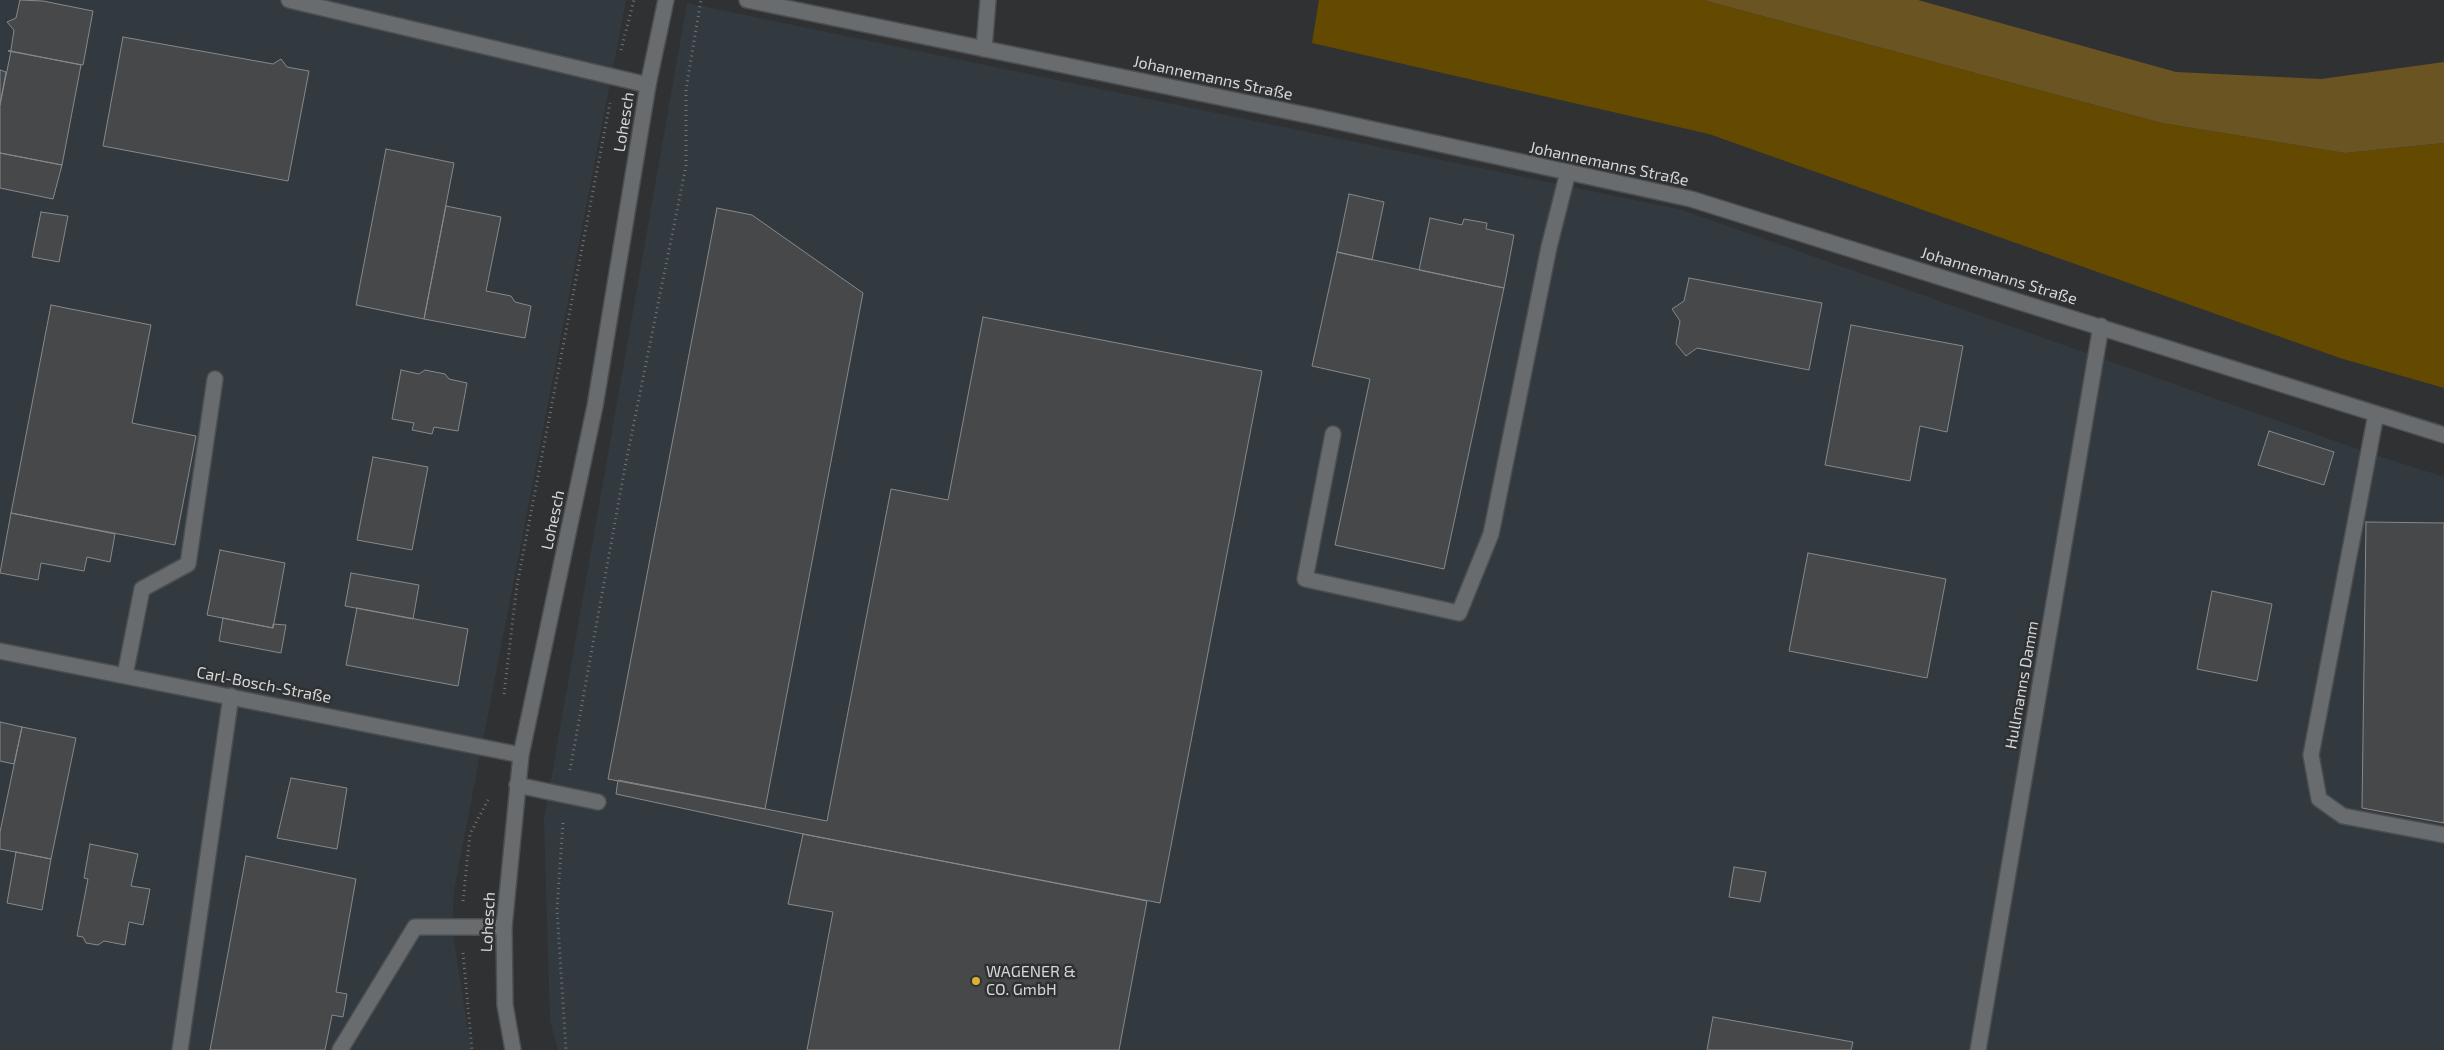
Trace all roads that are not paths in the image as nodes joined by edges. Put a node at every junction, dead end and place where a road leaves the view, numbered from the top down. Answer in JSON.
{"nodes":[{"id":1,"x":289,"y":0,"type":"edge"},
{"id":2,"x":666,"y":0,"type":"edge"},
{"id":3,"x":747,"y":0,"type":"edge"},
{"id":4,"x":988,"y":0,"type":"edge"},
{"id":5,"x":984,"y":49,"type":"junction"},
{"id":6,"x":648,"y":85,"type":"junction"},
{"id":7,"x":1568,"y":172,"type":"junction"},
{"id":8,"x":2101,"y":326,"type":"junction"},
{"id":9,"x":215,"y":379,"type":"dead end"},
{"id":10,"x":2376,"y":414,"type":"junction"},
{"id":11,"x":1333,"y":434,"type":"dead end"},
{"id":12,"x":2444,"y":435,"type":"edge"},
{"id":13,"x":0,"y":651,"type":"edge"},
{"id":14,"x":125,"y":675,"type":"junction"},
{"id":15,"x":231,"y":696,"type":"junction"},
{"id":16,"x":521,"y":755,"type":"junction"},
{"id":17,"x":517,"y":785,"type":"junction"},
{"id":18,"x":598,"y":802,"type":"dead end"},
{"id":19,"x":2444,"y":835,"type":"edge"},
{"id":20,"x":504,"y":927,"type":"junction"},
{"id":21,"x":180,"y":1050,"type":"edge"},
{"id":22,"x":340,"y":1050,"type":"edge"},
{"id":23,"x":513,"y":1050,"type":"edge"},
{"id":24,"x":1978,"y":1050,"type":"edge"}],
"edges":[{"from":1,"to":6,"type":"street"},
{"from":2,"to":6,"type":"street","name":"Lohesch"},
{"from":3,"to":5,"type":"street","name":"Johannemanns Straße"},
{"from":4,"to":5,"type":"street"},
{"from":5,"to":7,"type":"street","name":"Johannemanns Straße"},
{"from":6,"to":16,"type":"street","name":"Lohesch"},
{"from":7,"to":8,"type":"street","name":"Johannemanns Straße"},
{"from":7,"to":11,"type":"street"},
{"from":8,"to":10,"type":"street","name":"Johannemanns Straße"},
{"from":8,"to":24,"type":"street","name":"Hullmanns Damm"},
{"from":9,"to":14,"type":"street"},
{"from":10,"to":12,"type":"street","name":"Johannemanns Straße"},
{"from":10,"to":19,"type":"street"},
{"from":13,"to":14,"type":"street","name":"Carl-Bosch-Straße"},
{"from":14,"to":15,"type":"street","name":"Carl-Bosch-Straße"},
{"from":15,"to":16,"type":"street","name":"Carl-Bosch-Straße"},
{"from":15,"to":21,"type":"street"},
{"from":16,"to":17,"type":"street","name":"Lohesch"},
{"from":17,"to":18,"type":"street"},
{"from":17,"to":20,"type":"street","name":"Lohesch"},
{"from":20,"to":22,"type":"street"},
{"from":20,"to":23,"type":"street","name":"Lohesch"}]}
